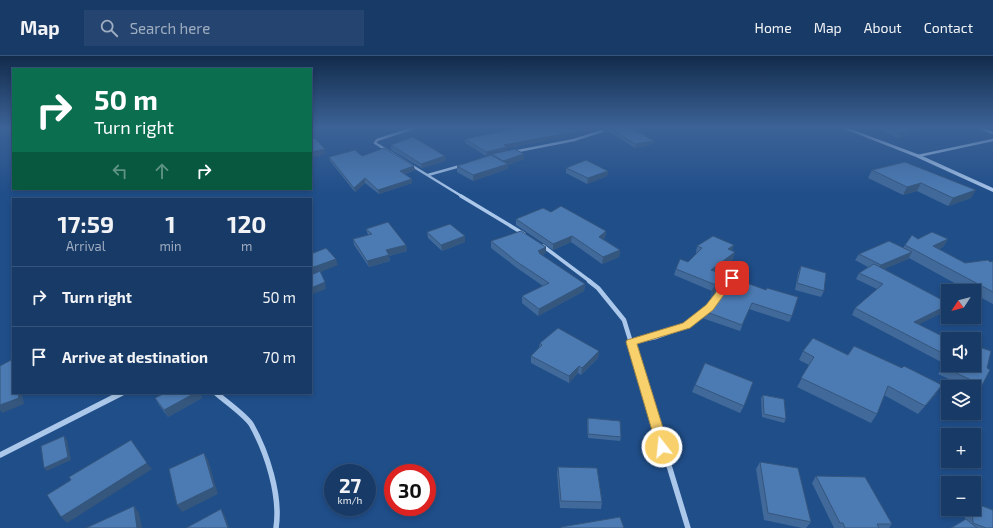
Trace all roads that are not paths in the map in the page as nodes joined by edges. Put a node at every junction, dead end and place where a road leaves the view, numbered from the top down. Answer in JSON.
{"nodes":[{"id":1,"x":387,"y":150,"type":"edge"},
{"id":2,"x":521,"y":150,"type":"edge"},
{"id":3,"x":902,"y":150,"type":"edge"},
{"id":4,"x":946,"y":150,"type":"edge"},
{"id":5,"x":510,"y":152,"type":"edge"},
{"id":6,"x":918,"y":156,"type":"junction"},
{"id":7,"x":465,"y":164,"type":"edge"},
{"id":8,"x":428,"y":175,"type":"junction"},
{"id":9,"x":993,"y":190,"type":"edge"},
{"id":10,"x":527,"y":235,"type":"edge"},
{"id":11,"x":539,"y":244,"type":"edge"},
{"id":12,"x":732,"y":278,"type":"edge"},
{"id":13,"x":718,"y":296,"type":"edge"},
{"id":14,"x":709,"y":307,"type":"edge"},
{"id":15,"x":631,"y":342,"type":"junction"},
{"id":16,"x":120,"y":394,"type":"edge"},
{"id":17,"x":217,"y":394,"type":"edge"},
{"id":18,"x":0,"y":455,"type":"edge"},
{"id":19,"x":276,"y":528,"type":"edge"},
{"id":20,"x":688,"y":528,"type":"edge"}],
"edges":[{"from":1,"to":8,"type":"street"},
{"from":2,"to":5,"type":"street"},
{"from":3,"to":6,"type":"street"},
{"from":4,"to":6,"type":"street"},
{"from":6,"to":9,"type":"street"},
{"from":7,"to":8,"type":"street"},
{"from":8,"to":10,"type":"street"},
{"from":11,"to":15,"type":"street"},
{"from":12,"to":13,"type":"street"},
{"from":14,"to":15,"type":"street"},
{"from":15,"to":20,"type":"street"},
{"from":16,"to":18,"type":"street"},
{"from":17,"to":19,"type":"street"}]}
